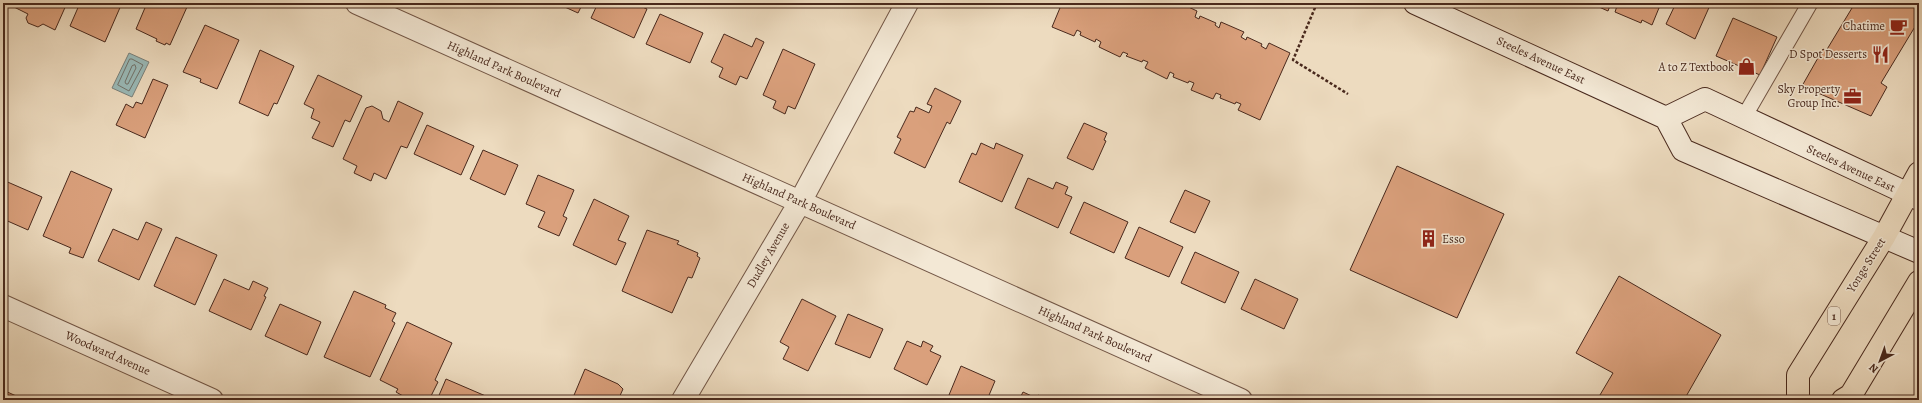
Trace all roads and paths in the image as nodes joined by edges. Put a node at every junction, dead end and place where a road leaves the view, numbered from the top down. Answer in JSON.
{"nodes":[{"id":1,"x":357,"y":3,"type":"edge"},
{"id":2,"x":907,"y":3,"type":"edge"},
{"id":3,"x":1317,"y":3,"type":"edge"},
{"id":4,"x":1415,"y":3,"type":"edge"},
{"id":5,"x":1810,"y":3,"type":"edge"},
{"id":6,"x":1348,"y":94,"type":"dead end"},
{"id":7,"x":1744,"y":117,"type":"junction"},
{"id":8,"x":1666,"y":118,"type":"junction"},
{"id":9,"x":1919,"y":173,"type":"edge"},
{"id":10,"x":1913,"y":196,"type":"edge"},
{"id":11,"x":800,"y":202,"type":"junction"},
{"id":12,"x":1884,"y":237,"type":"junction"},
{"id":13,"x":1919,"y":252,"type":"edge"},
{"id":14,"x":1919,"y":282,"type":"edge"},
{"id":15,"x":3,"y":306,"type":"edge"},
{"id":16,"x":212,"y":400,"type":"edge"},
{"id":17,"x":683,"y":400,"type":"edge"},
{"id":18,"x":1241,"y":400,"type":"edge"},
{"id":19,"x":1798,"y":400,"type":"edge"},
{"id":20,"x":1843,"y":400,"type":"edge"}],
"edges":[{"from":1,"to":11,"type":"street","name":"Highland Park Boulevard"},
{"from":2,"to":11,"type":"street","name":"Dudley Avenue"},
{"from":3,"to":6,"type":"path"},
{"from":4,"to":8,"type":"street","name":"Steeles Avenue East"},
{"from":5,"to":7,"type":"lane"},
{"from":7,"to":8,"type":"street","name":"Steeles Avenue East"},
{"from":7,"to":10,"type":"street","name":"Steeles Avenue East"},
{"from":8,"to":12,"type":"street"},
{"from":9,"to":10,"type":"main road","name":"Yonge Street"},
{"from":10,"to":12,"type":"main road","name":"Yonge Street","number":"1"},
{"from":11,"to":17,"type":"street","name":"Dudley Avenue"},
{"from":11,"to":18,"type":"street","name":"Highland Park Boulevard"},
{"from":12,"to":13,"type":"street"},
{"from":12,"to":19,"type":"main road","name":"Yonge Street","number":"1"},
{"from":14,"to":20,"type":"main road"},
{"from":15,"to":16,"type":"street","name":"Woodward Avenue"}]}
